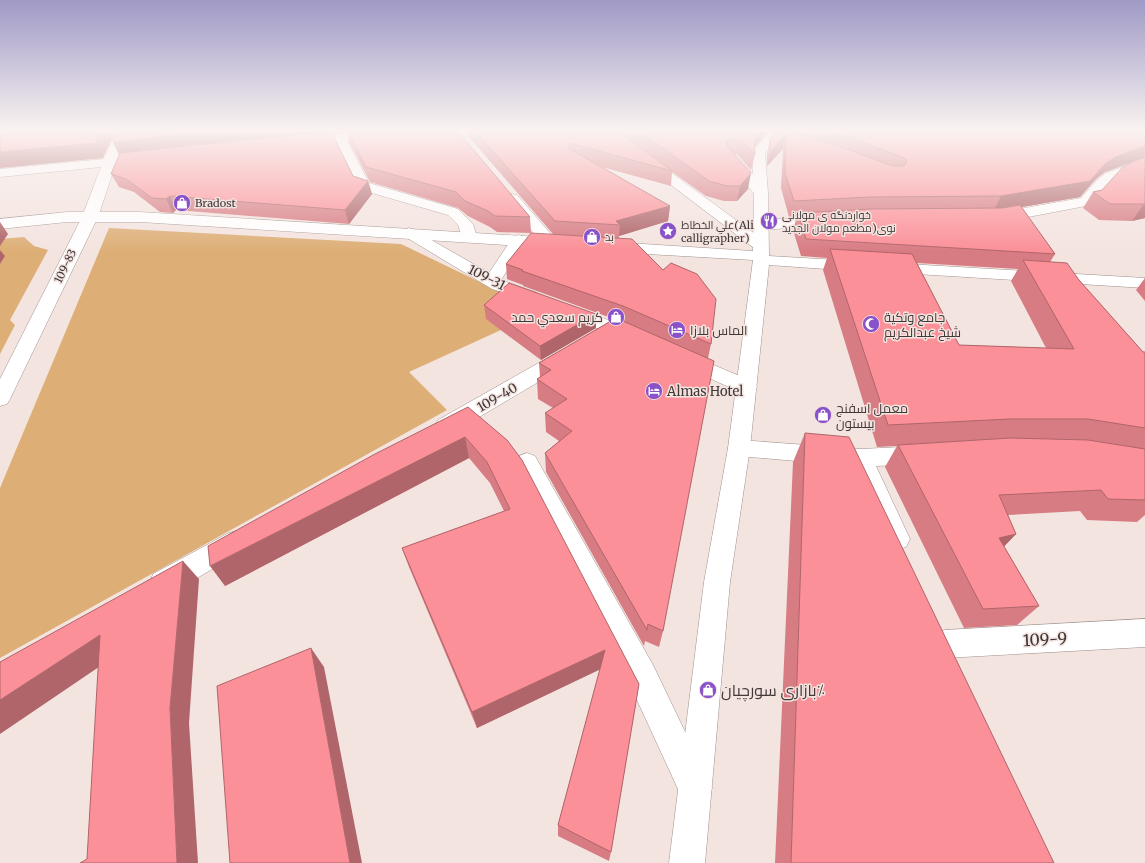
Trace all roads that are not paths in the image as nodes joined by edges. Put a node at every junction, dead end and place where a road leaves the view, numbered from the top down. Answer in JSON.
{"nodes":[{"id":1,"x":30,"y":170,"type":"edge"},
{"id":2,"x":106,"y":170,"type":"edge"},
{"id":3,"x":355,"y":170,"type":"edge"},
{"id":4,"x":659,"y":170,"type":"edge"},
{"id":5,"x":742,"y":170,"type":"edge"},
{"id":6,"x":759,"y":170,"type":"edge"},
{"id":7,"x":1123,"y":170,"type":"edge"},
{"id":8,"x":0,"y":173,"type":"edge"},
{"id":9,"x":504,"y":190,"type":"edge"},
{"id":10,"x":761,"y":193,"type":"junction"},
{"id":11,"x":90,"y":217,"type":"junction"},
{"id":12,"x":986,"y":218,"type":"edge"},
{"id":13,"x":839,"y":221,"type":"edge"},
{"id":14,"x":0,"y":224,"type":"edge"},
{"id":15,"x":409,"y":233,"type":"junction"},
{"id":16,"x":469,"y":237,"type":"junction"},
{"id":17,"x":519,"y":240,"type":"junction"},
{"id":18,"x":550,"y":243,"type":"junction"},
{"id":19,"x":565,"y":244,"type":"edge"},
{"id":20,"x":597,"y":246,"type":"edge"},
{"id":21,"x":761,"y":247,"type":"junction"},
{"id":22,"x":492,"y":281,"type":"junction"},
{"id":23,"x":1145,"y":283,"type":"edge"},
{"id":24,"x":614,"y":327,"type":"junction"},
{"id":25,"x":649,"y":343,"type":"edge"},
{"id":26,"x":670,"y":352,"type":"edge"},
{"id":27,"x":747,"y":387,"type":"junction"},
{"id":28,"x":0,"y":399,"type":"edge"},
{"id":29,"x":430,"y":434,"type":"edge"},
{"id":30,"x":739,"y":448,"type":"junction"},
{"id":31,"x":939,"y":454,"type":"edge"},
{"id":32,"x":861,"y":458,"type":"junction"},
{"id":33,"x":528,"y":462,"type":"dead end"},
{"id":34,"x":257,"y":531,"type":"edge"},
{"id":35,"x":909,"y":566,"type":"edge"},
{"id":36,"x":146,"y":592,"type":"edge"},
{"id":37,"x":1145,"y":633,"type":"edge"},
{"id":38,"x":958,"y":672,"type":"edge"},
{"id":39,"x":695,"y":790,"type":"junction"},
{"id":40,"x":687,"y":863,"type":"edge"}],
"edges":[{"from":1,"to":8,"type":"street"},
{"from":2,"to":11,"type":"street","name":"109-83"},
{"from":3,"to":16,"type":"street"},
{"from":4,"to":21,"type":"street"},
{"from":5,"to":10,"type":"street"},
{"from":6,"to":10,"type":"street"},
{"from":7,"to":12,"type":"street"},
{"from":9,"to":18,"type":"street"},
{"from":10,"to":21,"type":"street"},
{"from":11,"to":14,"type":"street"},
{"from":11,"to":15,"type":"street"},
{"from":11,"to":28,"type":"street","name":"109-83"},
{"from":13,"to":21,"type":"street"},
{"from":15,"to":16,"type":"street"},
{"from":15,"to":22,"type":"street","name":"109-31"},
{"from":16,"to":17,"type":"street"},
{"from":17,"to":18,"type":"street"},
{"from":17,"to":22,"type":"street"},
{"from":18,"to":19,"type":"street"},
{"from":20,"to":21,"type":"street"},
{"from":21,"to":23,"type":"street"},
{"from":21,"to":27,"type":"street"},
{"from":22,"to":24,"type":"street","name":"109-31"},
{"from":24,"to":25,"type":"street","name":"109-31"},
{"from":24,"to":29,"type":"street","name":"109-40"},
{"from":26,"to":27,"type":"street"},
{"from":27,"to":30,"type":"street"},
{"from":30,"to":32,"type":"street"},
{"from":30,"to":39,"type":"street"},
{"from":31,"to":32,"type":"street"},
{"from":32,"to":35,"type":"street"},
{"from":33,"to":39,"type":"street"},
{"from":34,"to":36,"type":"street"},
{"from":37,"to":38,"type":"street","name":"109-9"},
{"from":39,"to":40,"type":"street"}]}
